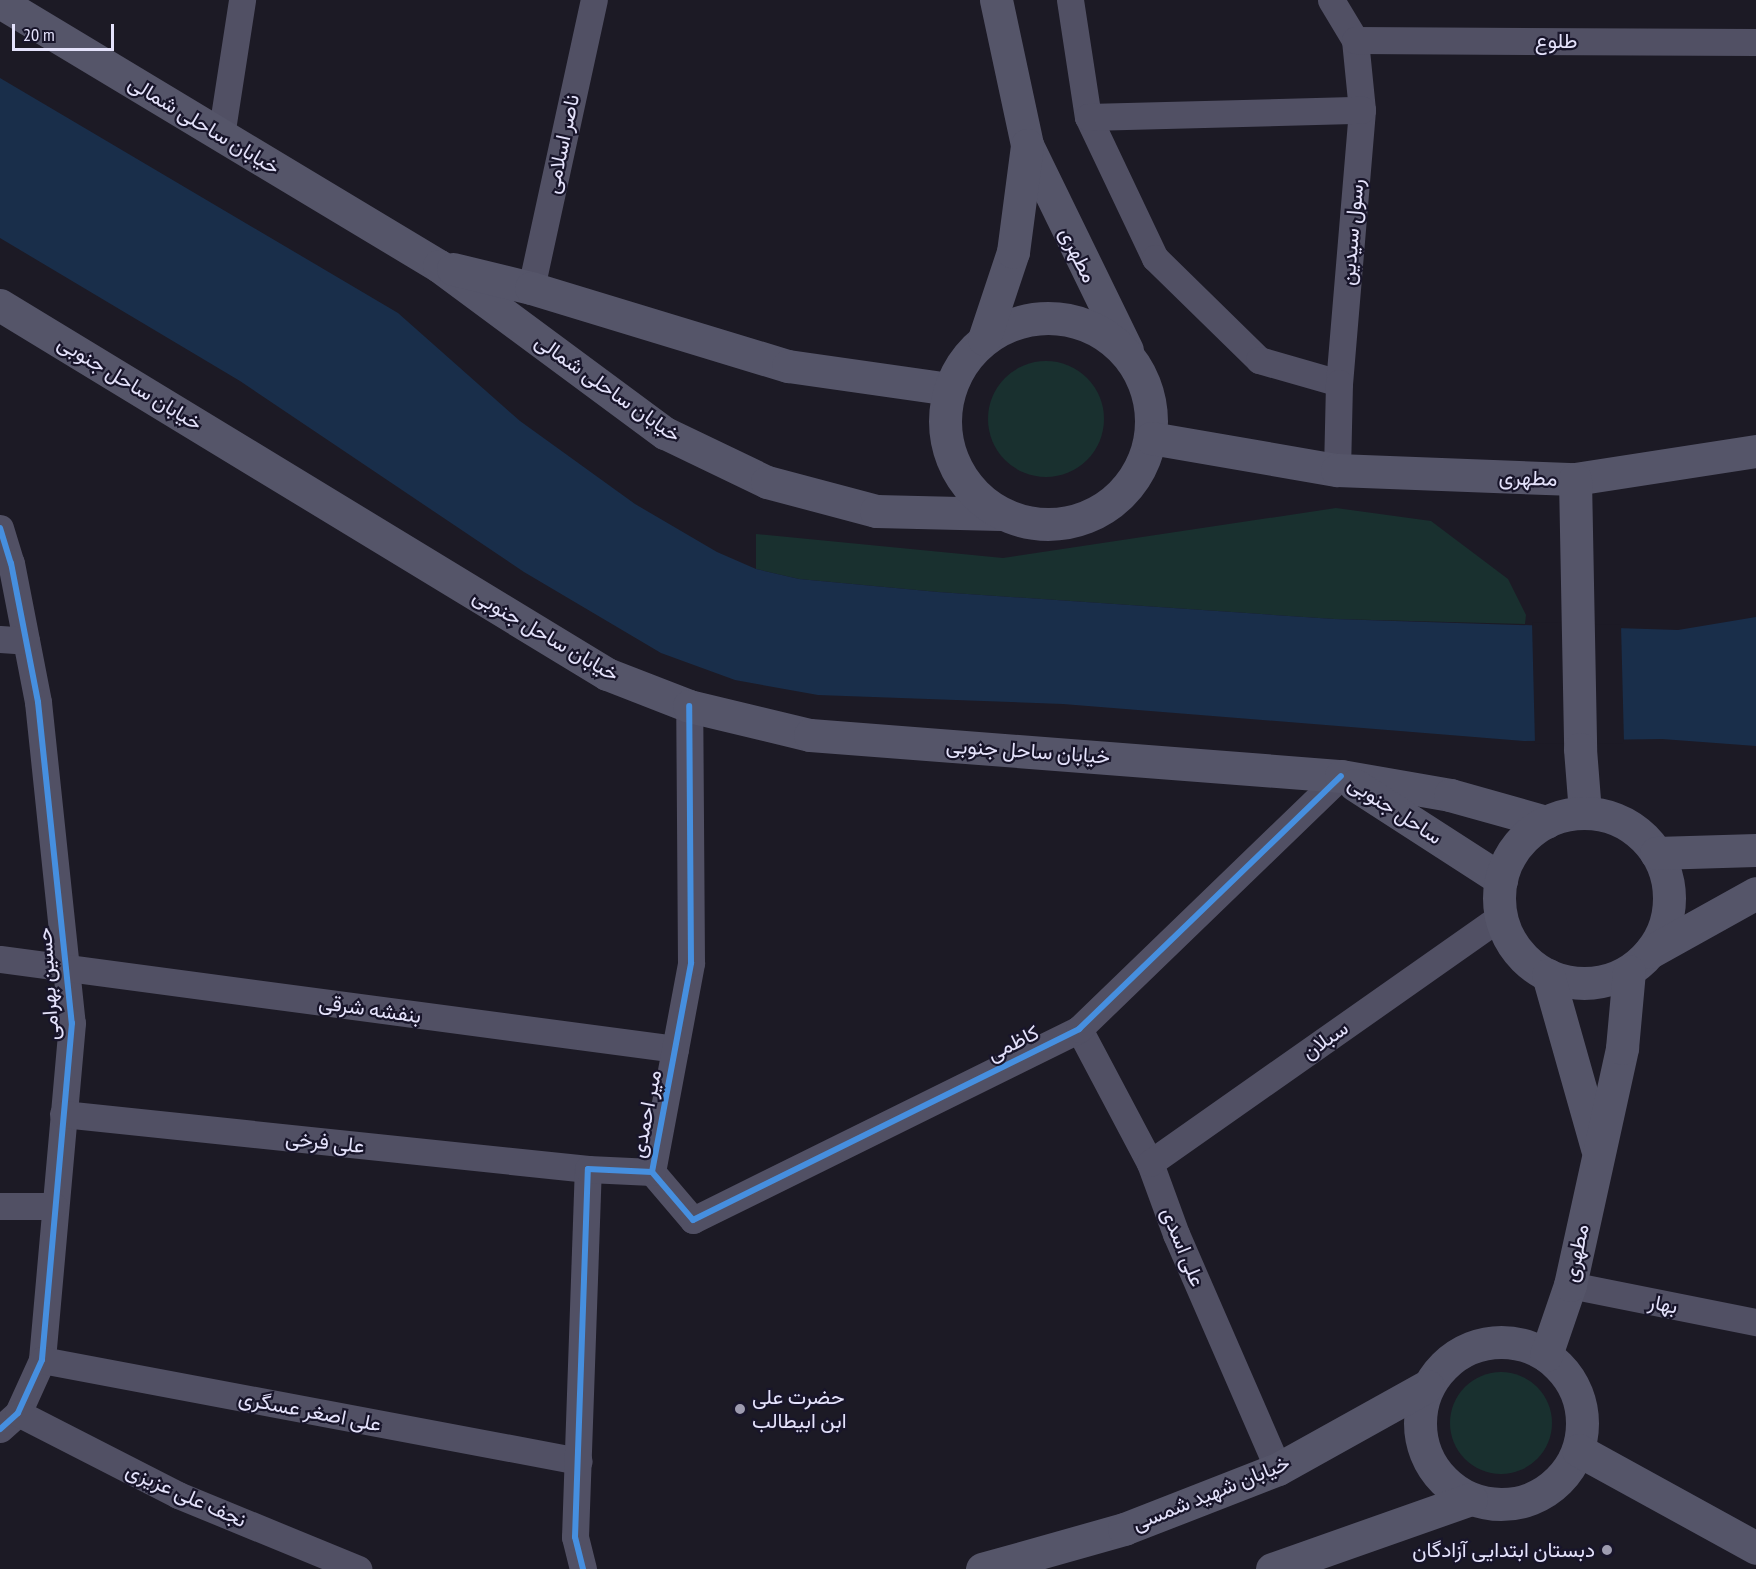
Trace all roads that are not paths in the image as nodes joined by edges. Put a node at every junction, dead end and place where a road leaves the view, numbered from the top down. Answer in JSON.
{"nodes":[{"id":1,"x":242,"y":0,"type":"edge"},
{"id":2,"x":594,"y":0,"type":"edge"},
{"id":3,"x":996,"y":0,"type":"edge"},
{"id":4,"x":1070,"y":0,"type":"edge"},
{"id":5,"x":1331,"y":0,"type":"edge"},
{"id":6,"x":0,"y":2,"type":"edge"},
{"id":7,"x":1355,"y":40,"type":"junction"},
{"id":8,"x":1756,"y":42,"type":"edge"},
{"id":9,"x":1362,"y":110,"type":"junction"},
{"id":10,"x":1088,"y":117,"type":"junction"},
{"id":11,"x":221,"y":136,"type":"junction"},
{"id":12,"x":1027,"y":145,"type":"junction"},
{"id":13,"x":439,"y":266,"type":"junction"},
{"id":14,"x":531,"y":288,"type":"junction"},
{"id":15,"x":0,"y":305,"type":"edge"},
{"id":16,"x":984,"y":339,"type":"junction"},
{"id":17,"x":1134,"y":363,"type":"junction"},
{"id":18,"x":1339,"y":383,"type":"junction"},
{"id":19,"x":949,"y":389,"type":"junction"},
{"id":20,"x":1151,"y":438,"type":"junction"},
{"id":21,"x":1756,"y":452,"type":"edge"},
{"id":22,"x":1337,"y":470,"type":"junction"},
{"id":23,"x":1575,"y":479,"type":"junction"},
{"id":24,"x":1001,"y":514,"type":"junction"},
{"id":25,"x":0,"y":528,"type":"edge"},
{"id":26,"x":13,"y":640,"type":"edge"},
{"id":27,"x":689,"y":706,"type":"junction"},
{"id":28,"x":1341,"y":776,"type":"junction"},
{"id":29,"x":1585,"y":813,"type":"junction"},
{"id":30,"x":1546,"y":822,"type":"junction"},
{"id":31,"x":1756,"y":850,"type":"edge"},
{"id":32,"x":1656,"y":853,"type":"junction"},
{"id":33,"x":1501,"y":879,"type":"junction"},
{"id":34,"x":1756,"y":893,"type":"edge"},
{"id":35,"x":1501,"y":916,"type":"junction"},
{"id":36,"x":0,"y":959,"type":"edge"},
{"id":37,"x":1640,"y":962,"type":"junction"},
{"id":38,"x":66,"y":968,"type":"junction"},
{"id":39,"x":1548,"y":975,"type":"junction"},
{"id":40,"x":1079,"y":1029,"type":"junction"},
{"id":41,"x":675,"y":1049,"type":"junction"},
{"id":42,"x":63,"y":1114,"type":"junction"},
{"id":43,"x":1597,"y":1150,"type":"junction"},
{"id":44,"x":1150,"y":1163,"type":"junction"},
{"id":45,"x":588,"y":1169,"type":"junction"},
{"id":46,"x":652,"y":1172,"type":"junction"},
{"id":47,"x":0,"y":1206,"type":"edge"},
{"id":48,"x":54,"y":1206,"type":"junction"},
{"id":49,"x":1570,"y":1285,"type":"junction"},
{"id":50,"x":1756,"y":1322,"type":"edge"},
{"id":51,"x":1546,"y":1355,"type":"junction"},
{"id":52,"x":42,"y":1360,"type":"junction"},
{"id":53,"x":1427,"y":1386,"type":"junction"},
{"id":54,"x":9,"y":1421,"type":"edge"},
{"id":55,"x":1578,"y":1450,"type":"junction"},
{"id":56,"x":579,"y":1461,"type":"junction"},
{"id":57,"x":1278,"y":1469,"type":"junction"},
{"id":58,"x":1471,"y":1498,"type":"junction"},
{"id":59,"x":1756,"y":1548,"type":"edge"},
{"id":60,"x":358,"y":1569,"type":"edge"},
{"id":61,"x":583,"y":1569,"type":"edge"},
{"id":62,"x":982,"y":1569,"type":"edge"},
{"id":63,"x":1272,"y":1569,"type":"edge"}],
"edges":[{"from":1,"to":11,"type":"street"},
{"from":2,"to":14,"type":"street","name":"ناصر اسلامی"},
{"from":3,"to":12,"type":"main road","name":"مطهری"},
{"from":4,"to":10,"type":"street"},
{"from":5,"to":7,"type":"street","name":"رسول سیدین"},
{"from":6,"to":11,"type":"main road","name":"خیابان ساحلی شمالی"},
{"from":7,"to":8,"type":"street","name":"طلوع"},
{"from":7,"to":9,"type":"street","name":"رسول سیدین"},
{"from":9,"to":10,"type":"street"},
{"from":9,"to":18,"type":"street","name":"رسول سیدین"},
{"from":10,"to":18,"type":"street"},
{"from":11,"to":13,"type":"main road","name":"خیابان ساحلی شمالی"},
{"from":12,"to":16,"type":"main road","name":"مطهری"},
{"from":12,"to":17,"type":"main road","name":"مطهری"},
{"from":13,"to":14,"type":"main road","name":"خیابان ساحلی شمالی"},
{"from":13,"to":24,"type":"main road","name":"خیابان ساحلی شمالی"},
{"from":14,"to":19,"type":"main road","name":"خیابان ساحلی شمالی"},
{"from":15,"to":27,"type":"main road","name":"خیابان ساحل جنوبی"},
{"from":16,"to":17,"type":"main road"},
{"from":16,"to":19,"type":"main road"},
{"from":17,"to":20,"type":"main road"},
{"from":18,"to":22,"type":"street","name":"رسول سیدین"},
{"from":19,"to":24,"type":"main road"},
{"from":20,"to":22,"type":"main road","name":"مطهری"},
{"from":20,"to":24,"type":"main road"},
{"from":21,"to":23,"type":"main road"},
{"from":22,"to":23,"type":"main road","name":"مطهری"},
{"from":23,"to":29,"type":"main road","name":"مطهری"},
{"from":25,"to":26,"type":"street","name":"حسین بهرامی"},
{"from":26,"to":38,"type":"street","name":"حسین بهرامی"},
{"from":27,"to":28,"type":"main road","name":"خیابان ساحل جنوبی"},
{"from":27,"to":41,"type":"street","name":"میر احمدی"},
{"from":28,"to":30,"type":"main road","name":"ساحل جنوبی"},
{"from":28,"to":33,"type":"main road","name":"ساحل جنوبی"},
{"from":28,"to":40,"type":"street","name":"کاظمی"},
{"from":29,"to":30,"type":"main road"},
{"from":29,"to":32,"type":"main road"},
{"from":30,"to":33,"type":"main road"},
{"from":31,"to":32,"type":"main road"},
{"from":32,"to":37,"type":"main road"},
{"from":33,"to":35,"type":"main road"},
{"from":34,"to":37,"type":"main road"},
{"from":35,"to":39,"type":"main road"},
{"from":35,"to":44,"type":"street","name":"سبلان"},
{"from":36,"to":38,"type":"street","name":"بنفشه شرقی"},
{"from":37,"to":39,"type":"main road"},
{"from":37,"to":43,"type":"main road","name":"مطهری"},
{"from":38,"to":41,"type":"street","name":"بنفشه شرقی"},
{"from":38,"to":42,"type":"street","name":"حسین بهرامی"},
{"from":39,"to":43,"type":"main road","name":"مطهری"},
{"from":40,"to":44,"type":"street","name":"علی اسدی"},
{"from":40,"to":46,"type":"street","name":"کاظمی"},
{"from":41,"to":46,"type":"street","name":"میر احمدی"},
{"from":42,"to":45,"type":"street","name":"علی فرخی"},
{"from":42,"to":48,"type":"street","name":"حسین بهرامی"},
{"from":43,"to":49,"type":"main road","name":"مطهری"},
{"from":44,"to":57,"type":"street","name":"علی اسدی"},
{"from":45,"to":46,"type":"street","name":"میر احمدی"},
{"from":45,"to":56,"type":"street"},
{"from":47,"to":48,"type":"street"},
{"from":48,"to":52,"type":"street","name":"حسین بهرامی"},
{"from":49,"to":50,"type":"street","name":"بهار"},
{"from":49,"to":51,"type":"main road","name":"مطهری"},
{"from":51,"to":53,"type":"main road"},
{"from":51,"to":55,"type":"main road"},
{"from":52,"to":54,"type":"street","name":"حسین بهرامی"},
{"from":52,"to":56,"type":"street","name":"علی اصغر عسگری"},
{"from":53,"to":57,"type":"main road","name":"خیابان شهید شمسی"},
{"from":53,"to":58,"type":"main road"},
{"from":54,"to":60,"type":"street","name":"نجف علی عزیزی"},
{"from":55,"to":58,"type":"main road"},
{"from":55,"to":59,"type":"main road"},
{"from":56,"to":61,"type":"street"},
{"from":57,"to":62,"type":"main road","name":"خیابان شهید شمسی"},
{"from":58,"to":63,"type":"main road"}]}
